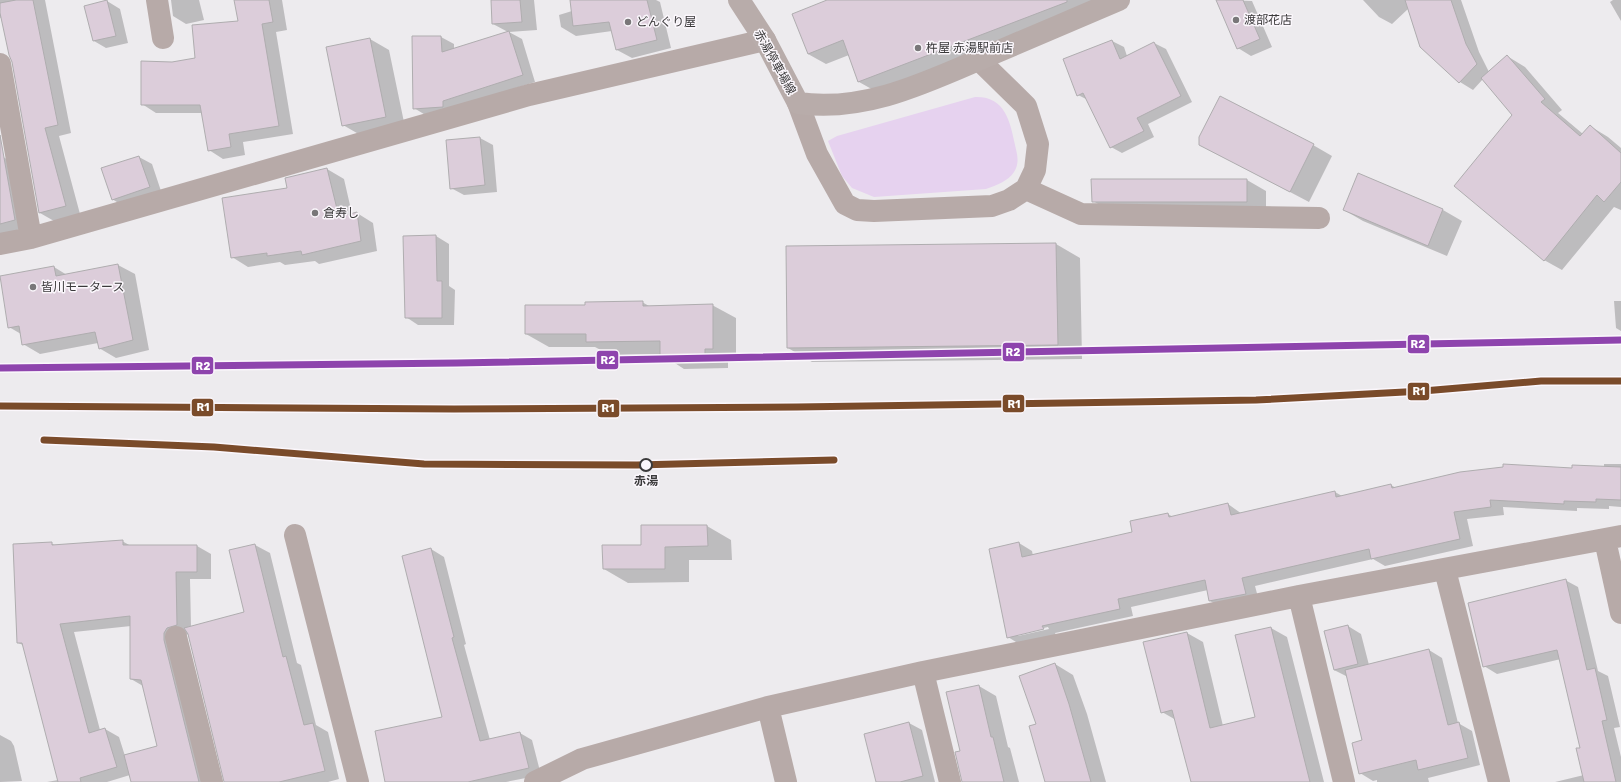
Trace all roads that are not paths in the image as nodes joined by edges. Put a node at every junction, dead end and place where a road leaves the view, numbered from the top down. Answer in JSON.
{"nodes":[{"id":1,"x":157,"y":0,"type":"edge"},
{"id":2,"x":739,"y":0,"type":"edge"},
{"id":3,"x":1119,"y":0,"type":"edge"},
{"id":4,"x":163,"y":38,"type":"dead end"},
{"id":5,"x":765,"y":40,"type":"junction"},
{"id":6,"x":979,"y":60,"type":"junction"},
{"id":7,"x":0,"y":64,"type":"edge"},
{"id":8,"x":798,"y":103,"type":"junction"},
{"id":9,"x":1026,"y":189,"type":"junction"},
{"id":10,"x":1320,"y":218,"type":"dead end"},
{"id":11,"x":31,"y":238,"type":"junction"},
{"id":12,"x":0,"y":244,"type":"edge"},
{"id":13,"x":295,"y":535,"type":"dead end"},
{"id":14,"x":1613,"y":538,"type":"edge"},
{"id":15,"x":1445,"y":570,"type":"junction"},
{"id":16,"x":1299,"y":596,"type":"junction"},
{"id":17,"x":1621,"y":613,"type":"edge"},
{"id":18,"x":176,"y":637,"type":"dead end"},
{"id":19,"x":923,"y":672,"type":"junction"},
{"id":20,"x":768,"y":707,"type":"junction"},
{"id":21,"x":212,"y":782,"type":"edge"},
{"id":22,"x":358,"y":782,"type":"edge"},
{"id":23,"x":534,"y":782,"type":"edge"},
{"id":24,"x":786,"y":782,"type":"edge"},
{"id":25,"x":950,"y":782,"type":"edge"},
{"id":26,"x":1344,"y":782,"type":"edge"},
{"id":27,"x":1500,"y":782,"type":"edge"}],
"edges":[{"from":1,"to":4,"type":"street"},
{"from":2,"to":5,"type":"main road","name":"赤湯停車場線"},
{"from":3,"to":6,"type":"main road","name":"赤湯停車場線"},
{"from":5,"to":8,"type":"main road","name":"赤湯停車場線"},
{"from":5,"to":11,"type":"street"},
{"from":6,"to":8,"type":"main road","name":"赤湯停車場線"},
{"from":6,"to":9,"type":"street"},
{"from":7,"to":11,"type":"street"},
{"from":8,"to":9,"type":"street"},
{"from":9,"to":10,"type":"street"},
{"from":11,"to":12,"type":"street"},
{"from":13,"to":22,"type":"street"},
{"from":14,"to":15,"type":"street"},
{"from":14,"to":17,"type":"street"},
{"from":15,"to":16,"type":"street"},
{"from":15,"to":27,"type":"street"},
{"from":16,"to":19,"type":"street"},
{"from":16,"to":26,"type":"street"},
{"from":18,"to":21,"type":"street"},
{"from":19,"to":20,"type":"street"},
{"from":19,"to":25,"type":"street"},
{"from":20,"to":23,"type":"street"},
{"from":20,"to":24,"type":"street"}]}
